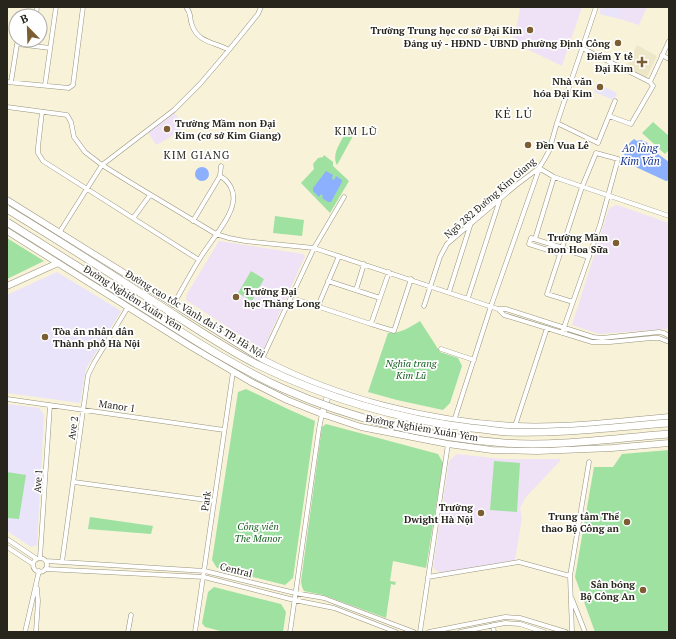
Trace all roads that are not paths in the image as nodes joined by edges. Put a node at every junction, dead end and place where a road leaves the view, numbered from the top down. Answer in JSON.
{"nodes":[{"id":1,"x":56,"y":7,"type":"edge"},
{"id":2,"x":83,"y":7,"type":"edge"},
{"id":3,"x":186,"y":7,"type":"edge"},
{"id":4,"x":261,"y":7,"type":"edge"},
{"id":5,"x":596,"y":7,"type":"edge"},
{"id":6,"x":669,"y":40,"type":"edge"},
{"id":7,"x":16,"y":48,"type":"edge"},
{"id":8,"x":50,"y":48,"type":"joint"},
{"id":9,"x":582,"y":48,"type":"junction"},
{"id":10,"x":229,"y":50,"type":"junction"},
{"id":11,"x":662,"y":55,"type":"junction"},
{"id":12,"x":669,"y":59,"type":"edge"},
{"id":13,"x":9,"y":82,"type":"edge"},
{"id":14,"x":650,"y":82,"type":"junction"},
{"id":15,"x":45,"y":86,"type":"junction"},
{"id":16,"x":615,"y":101,"type":"dead end"},
{"id":17,"x":7,"y":107,"type":"edge"},
{"id":18,"x":42,"y":112,"type":"junction"},
{"id":19,"x":609,"y":116,"type":"junction"},
{"id":20,"x":557,"y":123,"type":"junction"},
{"id":21,"x":102,"y":165,"type":"junction"},
{"id":22,"x":221,"y":166,"type":"dead end"},
{"id":23,"x":539,"y":168,"type":"junction"},
{"id":24,"x":220,"y":176,"type":"junction"},
{"id":25,"x":554,"y":177,"type":"junction"},
{"id":26,"x":582,"y":187,"type":"junction"},
{"id":27,"x":87,"y":189,"type":"junction"},
{"id":28,"x":150,"y":195,"type":"junction"},
{"id":29,"x":344,"y":196,"type":"dead end"},
{"id":30,"x":609,"y":196,"type":"junction"},
{"id":31,"x":500,"y":199,"type":"junction"},
{"id":32,"x":7,"y":200,"type":"edge"},
{"id":33,"x":7,"y":209,"type":"edge"},
{"id":34,"x":669,"y":216,"type":"edge"},
{"id":35,"x":134,"y":218,"type":"junction"},
{"id":36,"x":193,"y":221,"type":"junction"},
{"id":37,"x":7,"y":222,"type":"edge"},
{"id":38,"x":470,"y":224,"type":"junction"},
{"id":39,"x":7,"y":231,"type":"edge"},
{"id":40,"x":59,"y":233,"type":"junction"},
{"id":41,"x":216,"y":234,"type":"junction"},
{"id":42,"x":535,"y":239,"type":"junction"},
{"id":43,"x":546,"y":242,"type":"junction"},
{"id":44,"x":314,"y":248,"type":"junction"},
{"id":45,"x":563,"y":248,"type":"junction"},
{"id":46,"x":544,"y":249,"type":"junction"},
{"id":47,"x":560,"y":254,"type":"junction"},
{"id":48,"x":339,"y":256,"type":"junction"},
{"id":49,"x":589,"y":257,"type":"junction"},
{"id":50,"x":199,"y":260,"type":"junction"},
{"id":51,"x":58,"y":263,"type":"junction"},
{"id":52,"x":364,"y":264,"type":"junction"},
{"id":53,"x":389,"y":272,"type":"junction"},
{"id":54,"x":411,"y":279,"type":"junction"},
{"id":55,"x":328,"y":281,"type":"junction"},
{"id":56,"x":7,"y":286,"type":"edge"},
{"id":57,"x":430,"y":286,"type":"junction"},
{"id":58,"x":356,"y":290,"type":"junction"},
{"id":59,"x":449,"y":292,"type":"junction"},
{"id":60,"x":380,"y":298,"type":"junction"},
{"id":61,"x":468,"y":298,"type":"junction"},
{"id":62,"x":298,"y":300,"type":"dead end"},
{"id":63,"x":573,"y":302,"type":"junction"},
{"id":64,"x":173,"y":305,"type":"junction"},
{"id":65,"x":318,"y":306,"type":"junction"},
{"id":66,"x":424,"y":306,"type":"dead end"},
{"id":67,"x":491,"y":306,"type":"junction"},
{"id":68,"x":128,"y":307,"type":"junction"},
{"id":69,"x":498,"y":309,"type":"junction"},
{"id":70,"x":506,"y":309,"type":"junction"},
{"id":71,"x":504,"y":315,"type":"junction"},
{"id":72,"x":371,"y":324,"type":"junction"},
{"id":73,"x":547,"y":328,"type":"junction"},
{"id":74,"x":563,"y":328,"type":"junction"},
{"id":75,"x":562,"y":333,"type":"junction"},
{"id":76,"x":583,"y":337,"type":"junction"},
{"id":77,"x":668,"y":337,"type":"edge"},
{"id":78,"x":442,"y":348,"type":"dead end"},
{"id":79,"x":262,"y":359,"type":"junction"},
{"id":80,"x":474,"y":360,"type":"junction"},
{"id":81,"x":233,"y":372,"type":"junction"},
{"id":82,"x":331,"y":389,"type":"junction"},
{"id":83,"x":7,"y":399,"type":"edge"},
{"id":84,"x":50,"y":405,"type":"junction"},
{"id":85,"x":83,"y":410,"type":"junction"},
{"id":86,"x":322,"y":414,"type":"junction"},
{"id":87,"x":669,"y":417,"type":"edge"},
{"id":88,"x":454,"y":421,"type":"junction"},
{"id":89,"x":669,"y":423,"type":"edge"},
{"id":90,"x":515,"y":426,"type":"junction"},
{"id":91,"x":224,"y":430,"type":"junction"},
{"id":92,"x":669,"y":434,"type":"edge"},
{"id":93,"x":669,"y":443,"type":"edge"},
{"id":94,"x":448,"y":444,"type":"junction"},
{"id":95,"x":589,"y":462,"type":"dead end"},
{"id":96,"x":74,"y":482,"type":"junction"},
{"id":97,"x":214,"y":502,"type":"junction"},
{"id":98,"x":7,"y":539,"type":"edge"},
{"id":99,"x":7,"y":548,"type":"edge"},
{"id":100,"x":39,"y":559,"type":"junction"},
{"id":101,"x":46,"y":561,"type":"junction"},
{"id":102,"x":62,"y":562,"type":"junction"},
{"id":103,"x":33,"y":564,"type":"junction"},
{"id":104,"x":45,"y":569,"type":"junction"},
{"id":105,"x":39,"y":571,"type":"junction"},
{"id":106,"x":204,"y":571,"type":"junction"},
{"id":107,"x":570,"y":576,"type":"junction"},
{"id":108,"x":204,"y":577,"type":"junction"},
{"id":109,"x":428,"y":577,"type":"junction"},
{"id":110,"x":36,"y":583,"type":"junction"},
{"id":111,"x":295,"y":593,"type":"junction"},
{"id":112,"x":571,"y":595,"type":"junction"},
{"id":113,"x":294,"y":600,"type":"junction"},
{"id":114,"x":31,"y":608,"type":"junction"},
{"id":115,"x":37,"y":609,"type":"junction"},
{"id":116,"x":131,"y":615,"type":"dead end"},
{"id":117,"x":493,"y":625,"type":"junction"},
{"id":118,"x":25,"y":632,"type":"edge"},
{"id":119,"x":36,"y":632,"type":"edge"},
{"id":120,"x":128,"y":632,"type":"edge"},
{"id":121,"x":195,"y":632,"type":"edge"},
{"id":122,"x":290,"y":632,"type":"edge"},
{"id":123,"x":396,"y":632,"type":"edge"},
{"id":124,"x":414,"y":632,"type":"edge"},
{"id":125,"x":420,"y":632,"type":"edge"},
{"id":126,"x":429,"y":632,"type":"edge"},
{"id":127,"x":460,"y":632,"type":"edge"},
{"id":128,"x":494,"y":632,"type":"edge"},
{"id":129,"x":544,"y":632,"type":"edge"},
{"id":130,"x":566,"y":632,"type":"edge"},
{"id":131,"x":572,"y":632,"type":"edge"},
{"id":132,"x":585,"y":632,"type":"edge"}],
"edges":[{"from":1,"to":8,"type":"street"},
{"from":2,"to":15,"type":"street"},
{"from":3,"to":10,"type":"street"},
{"from":4,"to":10,"type":"street"},
{"from":5,"to":9,"type":"street","name":"Ngõ 282 Đường Kim Giang"},
{"from":6,"to":11,"type":"street"},
{"from":7,"to":13,"type":"street"},
{"from":8,"to":15,"type":"street"},
{"from":9,"to":14,"type":"street"},
{"from":9,"to":20,"type":"street","name":"Ngõ 282 Đường Kim Giang"},
{"from":10,"to":21,"type":"street"},
{"from":11,"to":12,"type":"street"},
{"from":11,"to":14,"type":"street"},
{"from":13,"to":15,"type":"street"},
{"from":14,"to":19,"type":"street"},
{"from":16,"to":19,"type":"street"},
{"from":17,"to":18,"type":"street"},
{"from":18,"to":21,"type":"street"},
{"from":18,"to":27,"type":"street"},
{"from":19,"to":20,"type":"street"},
{"from":20,"to":23,"type":"street","name":"Ngõ 282 Đường Kim Giang"},
{"from":21,"to":27,"type":"street"},
{"from":21,"to":28,"type":"street"},
{"from":22,"to":24,"type":"street"},
{"from":23,"to":25,"type":"street"},
{"from":23,"to":31,"type":"street","name":"Ngõ 282 Đường Kim Giang"},
{"from":23,"to":67,"type":"street"},
{"from":24,"to":36,"type":"street"},
{"from":24,"to":41,"type":"street"},
{"from":25,"to":26,"type":"street"},
{"from":25,"to":42,"type":"street"},
{"from":26,"to":30,"type":"street"},
{"from":26,"to":30,"type":"street"},
{"from":26,"to":45,"type":"street"},
{"from":27,"to":35,"type":"street"},
{"from":27,"to":40,"type":"street"},
{"from":28,"to":35,"type":"street"},
{"from":28,"to":36,"type":"street"},
{"from":29,"to":44,"type":"street"},
{"from":30,"to":34,"type":"street"},
{"from":30,"to":49,"type":"street"},
{"from":31,"to":38,"type":"street","name":"Ngõ 282 Đường Kim Giang"},
{"from":31,"to":61,"type":"street"},
{"from":32,"to":40,"type":"main road","name":"Đường Nghiêm Xuân Yêm"},
{"from":33,"to":89,"type":"highway","name":"Đường cao tốc Vành đai 3 TP. Hà Nội","bridge":true},
{"from":35,"to":50,"type":"street"},
{"from":36,"to":41,"type":"street"},
{"from":37,"to":92,"type":"highway","name":"Đường cao tốc Vành đai 3 TP. Hà Nội","bridge":true},
{"from":38,"to":57,"type":"street","name":"Ngõ 282 Đường Kim Giang"},
{"from":38,"to":59,"type":"street"},
{"from":39,"to":51,"type":"main road","name":"Đường Nghiêm Xuân Yêm"},
{"from":40,"to":64,"type":"main road","name":"Đường Nghiêm Xuân Yêm"},
{"from":41,"to":44,"type":"street"},
{"from":41,"to":50,"type":"street"},
{"from":42,"to":43,"type":"street"},
{"from":42,"to":46,"type":"street"},
{"from":43,"to":45,"type":"street"},
{"from":43,"to":46,"type":"street"},
{"from":44,"to":48,"type":"street"},
{"from":44,"to":79,"type":"street"},
{"from":45,"to":47,"type":"street"},
{"from":45,"to":49,"type":"street"},
{"from":46,"to":47,"type":"street"},
{"from":47,"to":63,"type":"street"},
{"from":48,"to":52,"type":"street"},
{"from":48,"to":55,"type":"street"},
{"from":49,"to":63,"type":"street"},
{"from":50,"to":64,"type":"street"},
{"from":51,"to":56,"type":"main road"},
{"from":51,"to":68,"type":"main road","name":"Đường Nghiêm Xuân Yêm"},
{"from":52,"to":53,"type":"street"},
{"from":52,"to":58,"type":"street"},
{"from":53,"to":54,"type":"street"},
{"from":53,"to":60,"type":"street"},
{"from":54,"to":57,"type":"street"},
{"from":54,"to":72,"type":"street"},
{"from":55,"to":58,"type":"street"},
{"from":55,"to":65,"type":"street"},
{"from":57,"to":59,"type":"street"},
{"from":57,"to":66,"type":"street","name":"Ngõ 282 Đường Kim Giang"},
{"from":58,"to":60,"type":"street"},
{"from":59,"to":61,"type":"street"},
{"from":60,"to":72,"type":"street"},
{"from":61,"to":67,"type":"street"},
{"from":62,"to":65,"type":"street"},
{"from":63,"to":74,"type":"street"},
{"from":64,"to":79,"type":"main road","name":"Đường Nghiêm Xuân Yêm"},
{"from":65,"to":72,"type":"street"},
{"from":67,"to":69,"type":"street"},
{"from":67,"to":80,"type":"street"},
{"from":68,"to":81,"type":"main road","name":"Đường Nghiêm Xuân Yêm"},
{"from":68,"to":85,"type":"street","name":"Ave 2"},
{"from":69,"to":70,"type":"street"},
{"from":69,"to":71,"type":"street"},
{"from":70,"to":71,"type":"street"},
{"from":70,"to":74,"type":"street"},
{"from":71,"to":73,"type":"street"},
{"from":73,"to":75,"type":"street"},
{"from":73,"to":90,"type":"street"},
{"from":74,"to":75,"type":"street"},
{"from":74,"to":76,"type":"street"},
{"from":75,"to":76,"type":"street"},
{"from":76,"to":77,"type":"street"},
{"from":78,"to":80,"type":"street"},
{"from":79,"to":82,"type":"main road","name":"Đường Nghiêm Xuân Yêm"},
{"from":80,"to":88,"type":"street"},
{"from":81,"to":86,"type":"main road","name":"Đường Nghiêm Xuân Yêm"},
{"from":81,"to":91,"type":"street","name":"Park"},
{"from":82,"to":86,"type":"main road"},
{"from":82,"to":88,"type":"main road","name":"Đường Nghiêm Xuân Yêm"},
{"from":83,"to":84,"type":"street","name":"Manor 1"},
{"from":84,"to":85,"type":"street","name":"Manor 1"},
{"from":84,"to":100,"type":"street","name":"Ave 1"},
{"from":85,"to":91,"type":"street","name":"Manor 1"},
{"from":85,"to":96,"type":"street","name":"Ave 2"},
{"from":86,"to":94,"type":"main road","name":"Đường Nghiêm Xuân Yêm"},
{"from":86,"to":111,"type":"street"},
{"from":87,"to":90,"type":"main road","name":"Đường Nghiêm Xuân Yêm"},
{"from":88,"to":90,"type":"main road","name":"Đường Nghiêm Xuân Yêm"},
{"from":91,"to":97,"type":"street","name":"Park"},
{"from":93,"to":94,"type":"main road","name":"Đường Nghiêm Xuân Yêm"},
{"from":94,"to":109,"type":"street"},
{"from":95,"to":107,"type":"street"},
{"from":96,"to":97,"type":"street"},
{"from":96,"to":102,"type":"street","name":"Ave 2"},
{"from":97,"to":106,"type":"street","name":"Park"},
{"from":98,"to":100,"type":"street"},
{"from":99,"to":103,"type":"street"},
{"from":100,"to":101,"type":"street"},
{"from":100,"to":103,"type":"street"},
{"from":101,"to":102,"type":"street","name":"Central"},
{"from":101,"to":104,"type":"street"},
{"from":102,"to":106,"type":"street","name":"Central"},
{"from":103,"to":105,"type":"street"},
{"from":104,"to":105,"type":"street"},
{"from":104,"to":108,"type":"street","name":"Central"},
{"from":105,"to":110,"type":"street"},
{"from":106,"to":108,"type":"street","name":"Park"},
{"from":106,"to":111,"type":"street","name":"Central"},
{"from":107,"to":109,"type":"street"},
{"from":107,"to":112,"type":"street"},
{"from":108,"to":113,"type":"street","name":"Central"},
{"from":108,"to":121,"type":"street","name":"Park"},
{"from":109,"to":125,"type":"street"},
{"from":110,"to":114,"type":"street"},
{"from":110,"to":115,"type":"street"},
{"from":111,"to":113,"type":"street"},
{"from":111,"to":124,"type":"street","name":"Central"},
{"from":112,"to":131,"type":"street"},
{"from":112,"to":132,"type":"street"},
{"from":113,"to":122,"type":"street"},
{"from":113,"to":123,"type":"street","name":"Central"},
{"from":114,"to":115,"type":"street"},
{"from":114,"to":118,"type":"street"},
{"from":115,"to":119,"type":"street"},
{"from":116,"to":120,"type":"street"},
{"from":117,"to":127,"type":"street"},
{"from":117,"to":128,"type":"street"},
{"from":117,"to":129,"type":"street"},
{"from":126,"to":130,"type":"street"}]}
